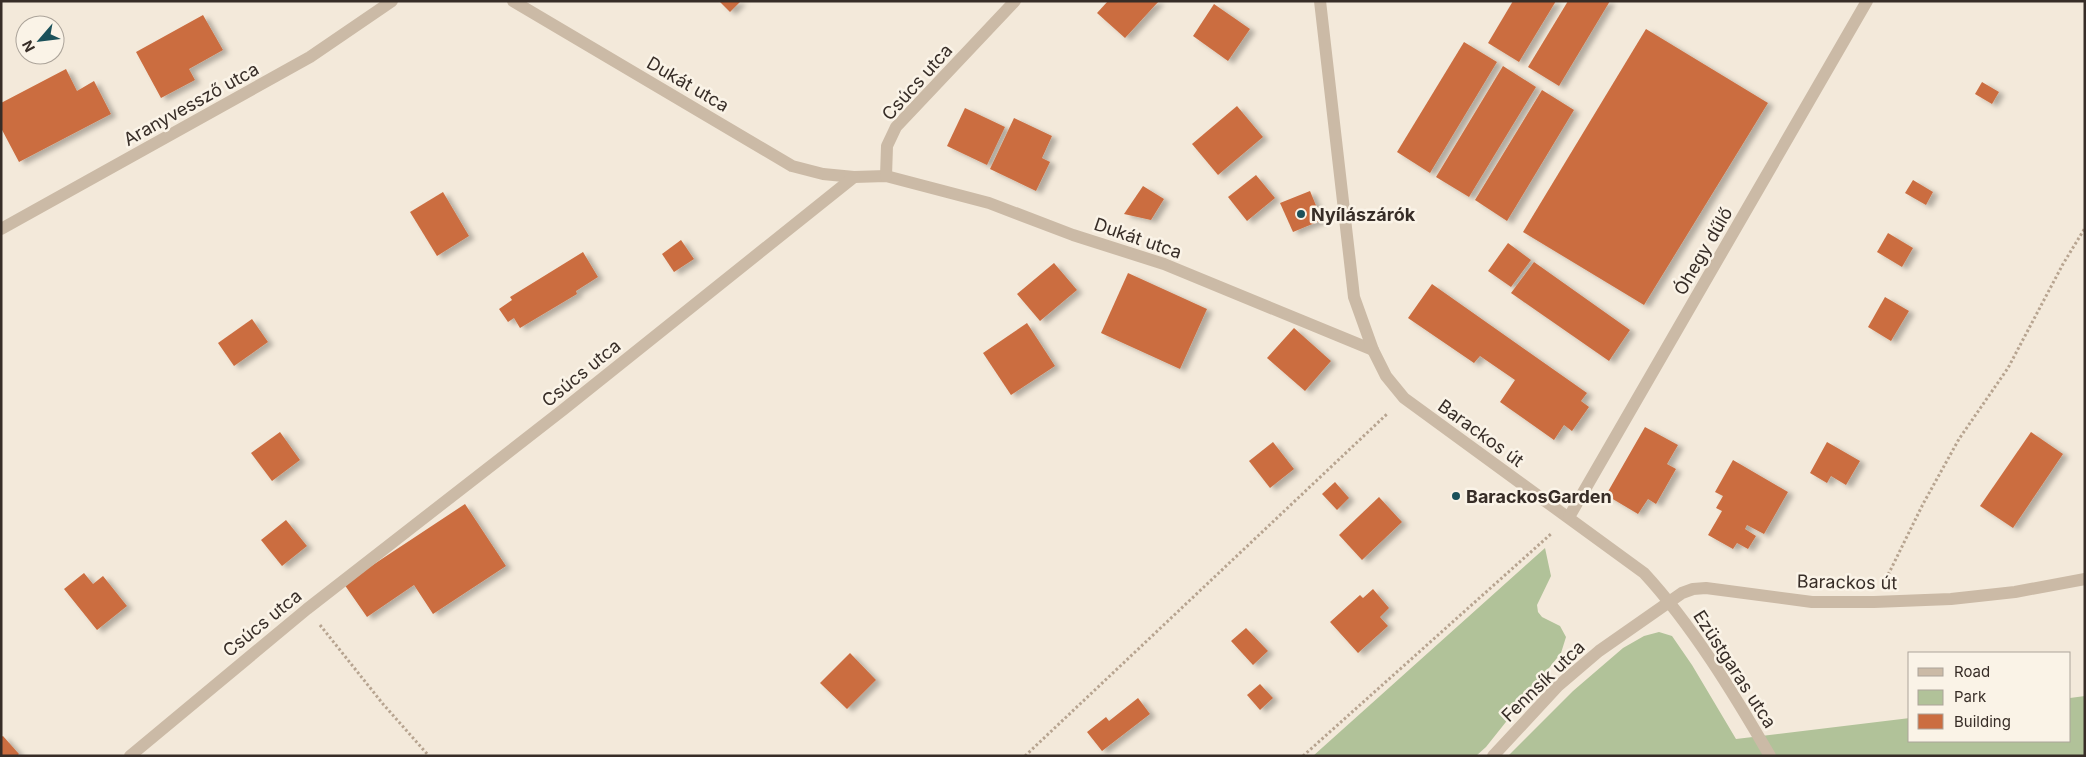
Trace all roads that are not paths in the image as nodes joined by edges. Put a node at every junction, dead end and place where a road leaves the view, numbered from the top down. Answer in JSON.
{"nodes":[{"id":1,"x":392,"y":1,"type":"edge"},
{"id":2,"x":512,"y":1,"type":"edge"},
{"id":3,"x":1016,"y":1,"type":"edge"},
{"id":4,"x":1320,"y":1,"type":"edge"},
{"id":5,"x":1867,"y":1,"type":"edge"},
{"id":6,"x":886,"y":176,"type":"junction"},
{"id":7,"x":854,"y":177,"type":"junction"},
{"id":8,"x":1,"y":229,"type":"edge"},
{"id":9,"x":1373,"y":350,"type":"junction"},
{"id":10,"x":1569,"y":518,"type":"junction"},
{"id":11,"x":2085,"y":579,"type":"edge"},
{"id":12,"x":1670,"y":602,"type":"junction"},
{"id":13,"x":130,"y":756,"type":"edge"},
{"id":14,"x":1494,"y":756,"type":"edge"},
{"id":15,"x":1770,"y":756,"type":"edge"}],
"edges":[{"from":1,"to":8,"type":"street","name":"Aranyvessző utca"},
{"from":2,"to":7,"type":"street","name":"Dukát utca"},
{"from":3,"to":6,"type":"street","name":"Csúcs utca"},
{"from":4,"to":9,"type":"street","name":"Barackos út"},
{"from":5,"to":10,"type":"street","name":"Óhegy dűlő"},
{"from":6,"to":7,"type":"street"},
{"from":6,"to":9,"type":"street","name":"Dukát utca"},
{"from":7,"to":13,"type":"street","name":"Csúcs utca"},
{"from":9,"to":10,"type":"street","name":"Barackos út"},
{"from":10,"to":12,"type":"street","name":"Barackos út"},
{"from":11,"to":12,"type":"street","name":"Barackos út"},
{"from":12,"to":14,"type":"street","name":"Fennsík utca"},
{"from":12,"to":15,"type":"street","name":"Ezüstgaras utca"}]}
